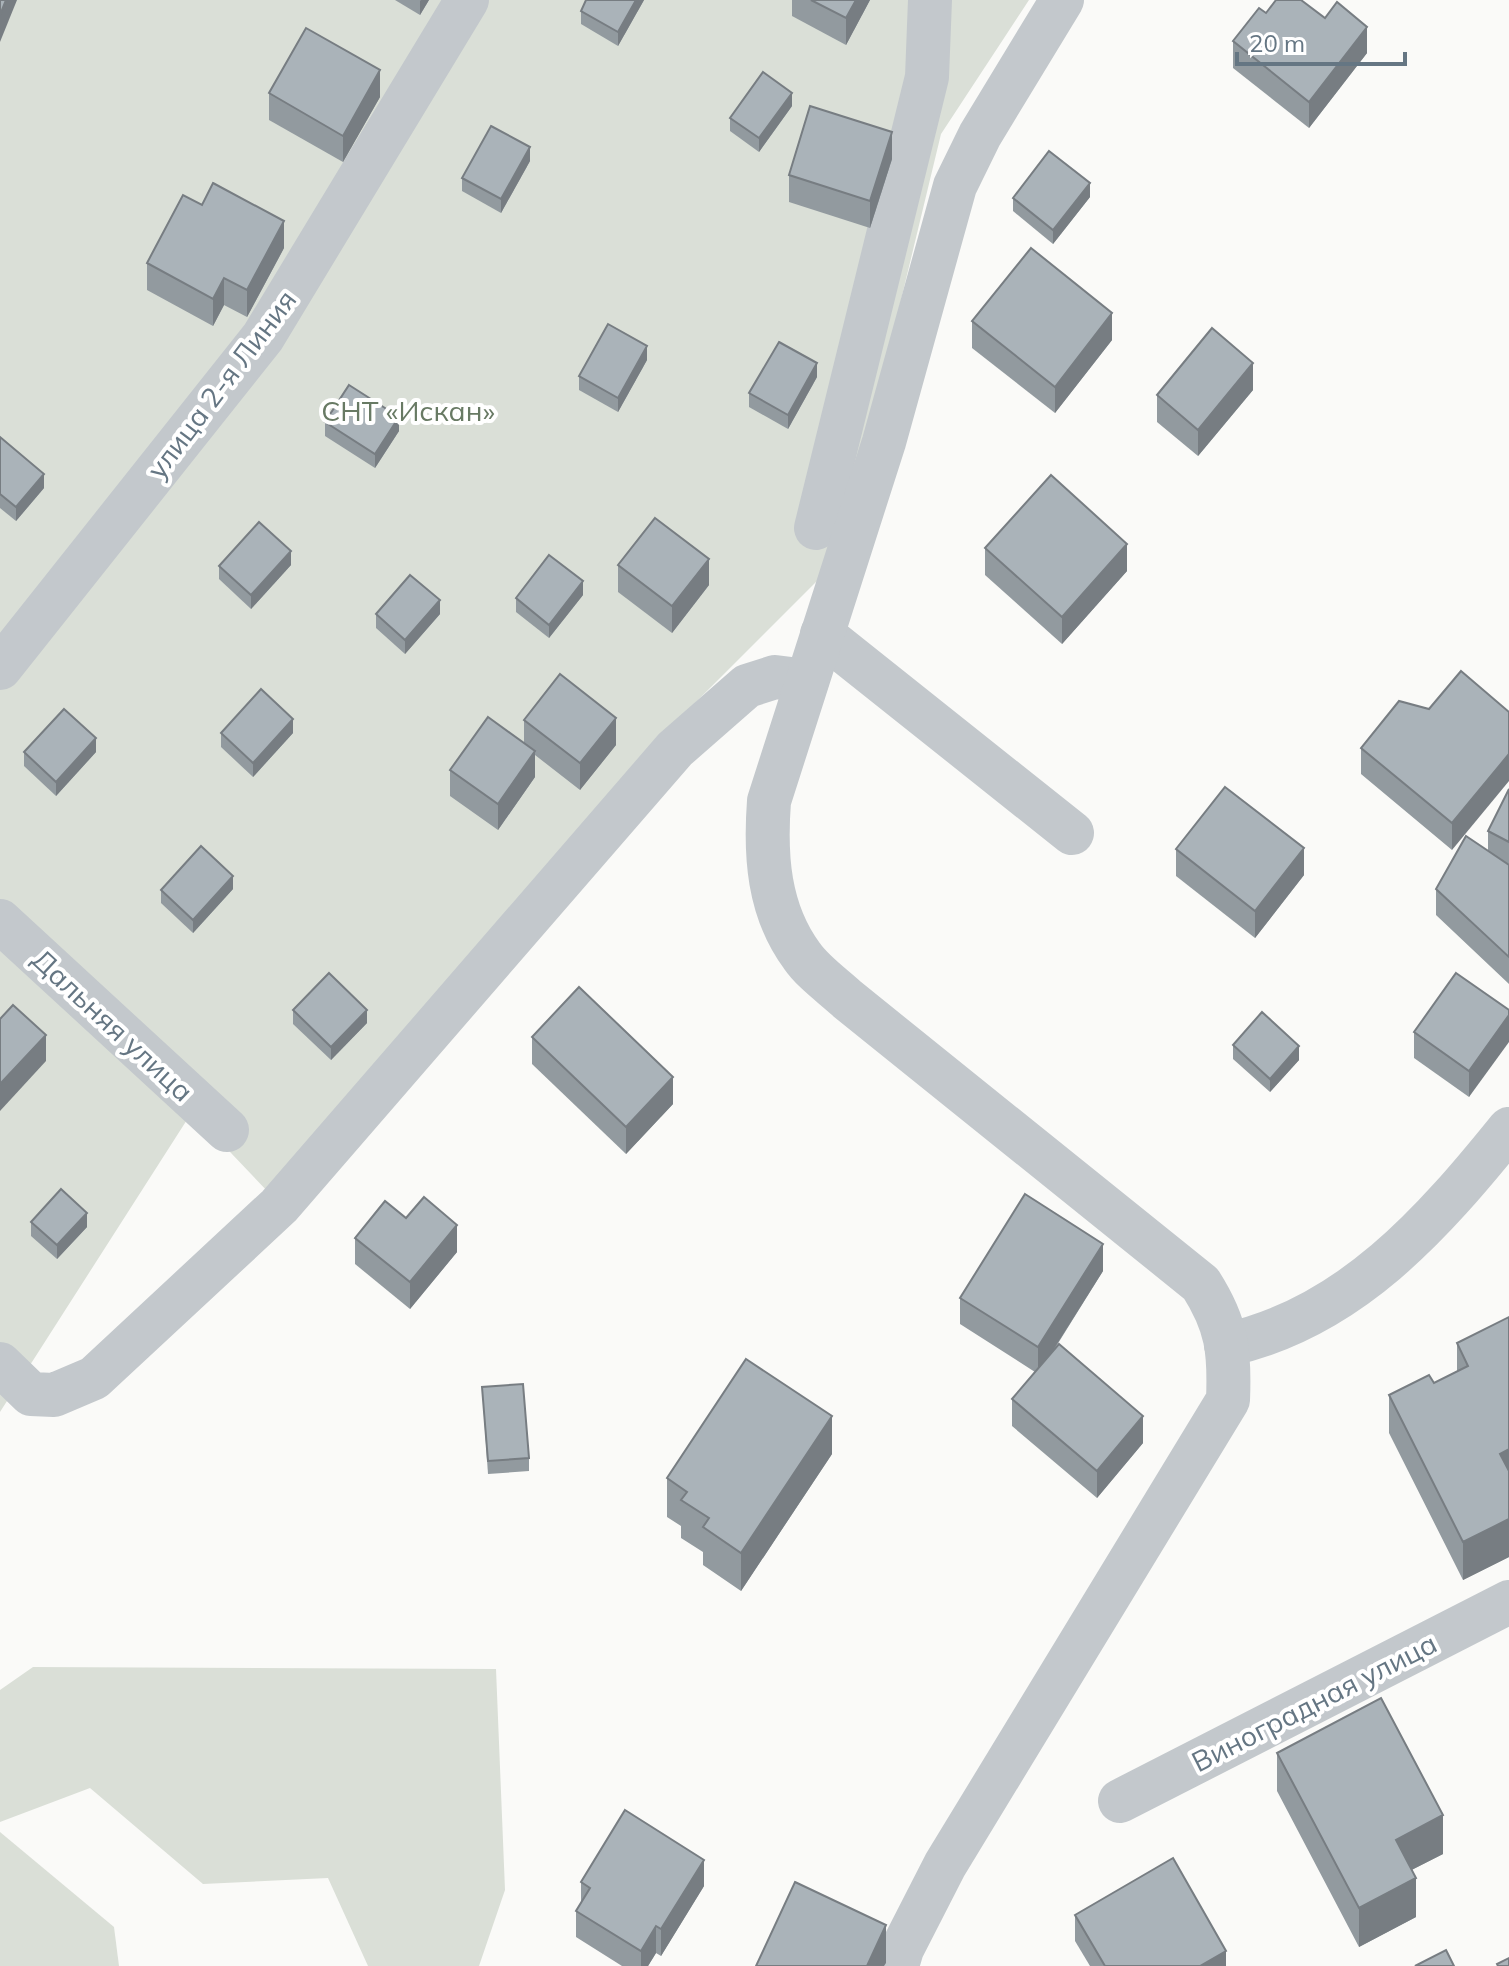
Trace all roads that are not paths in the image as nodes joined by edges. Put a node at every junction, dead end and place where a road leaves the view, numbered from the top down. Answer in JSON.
{"nodes":[{"id":1,"x":467,"y":0,"type":"edge"},
{"id":2,"x":930,"y":0,"type":"edge"},
{"id":3,"x":1062,"y":0,"type":"edge"},
{"id":4,"x":816,"y":528,"type":"dead end"},
{"id":5,"x":822,"y":634,"type":"junction"},
{"id":6,"x":0,"y":668,"type":"edge"},
{"id":7,"x":807,"y":681,"type":"junction"},
{"id":8,"x":1072,"y":833,"type":"dead end"},
{"id":9,"x":0,"y":921,"type":"edge"},
{"id":10,"x":1509,"y":1129,"type":"edge"},
{"id":11,"x":227,"y":1130,"type":"dead end"},
{"id":12,"x":1226,"y":1345,"type":"junction"},
{"id":13,"x":0,"y":1364,"type":"edge"},
{"id":14,"x":1509,"y":1602,"type":"edge"},
{"id":15,"x":1120,"y":1801,"type":"dead end"},
{"id":16,"x":897,"y":1966,"type":"edge"}],
"edges":[{"from":1,"to":6,"type":"street","name":"улица 2-я Линия"},
{"from":2,"to":4,"type":"street"},
{"from":3,"to":5,"type":"street"},
{"from":5,"to":7,"type":"street"},
{"from":5,"to":8,"type":"street"},
{"from":7,"to":12,"type":"street"},
{"from":7,"to":13,"type":"street"},
{"from":9,"to":11,"type":"street","name":"Дальняя улица"},
{"from":10,"to":12,"type":"street"},
{"from":12,"to":16,"type":"street"},
{"from":14,"to":15,"type":"street","name":"Виноградная улица"}]}
